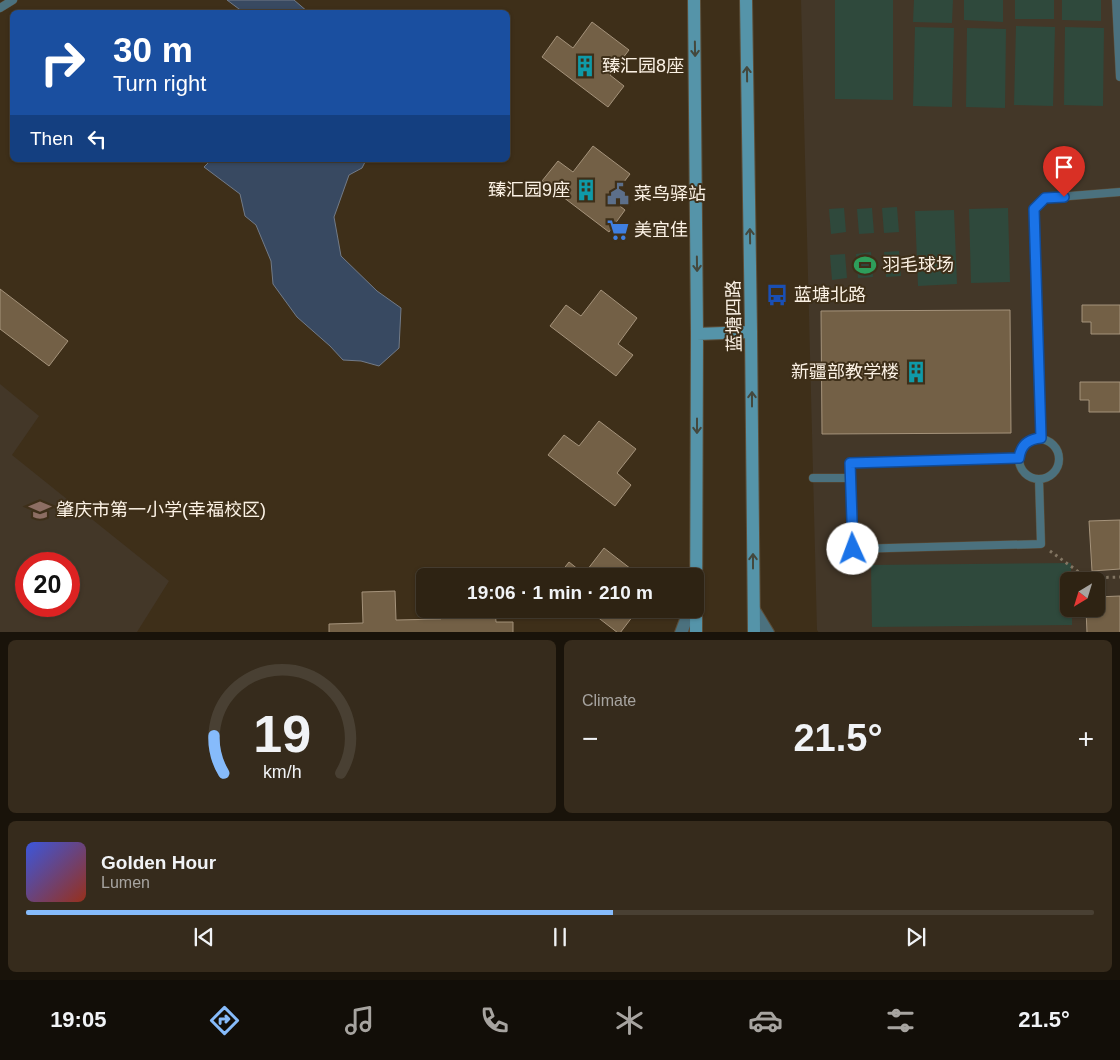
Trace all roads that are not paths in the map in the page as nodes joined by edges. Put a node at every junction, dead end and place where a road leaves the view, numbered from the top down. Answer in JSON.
{"nodes":[{"id":1,"x":13,"y":0,"type":"edge"},
{"id":2,"x":694,"y":0,"type":"edge"},
{"id":3,"x":746,"y":0,"type":"edge"},
{"id":4,"x":1116,"y":0,"type":"edge"},
{"id":5,"x":0,"y":8,"type":"edge"},
{"id":6,"x":1119,"y":36,"type":"edge"},
{"id":7,"x":1120,"y":77,"type":"edge"},
{"id":8,"x":1120,"y":192,"type":"edge"},
{"id":9,"x":752,"y":332,"type":"junction"},
{"id":10,"x":697,"y":334,"type":"junction"},
{"id":11,"x":1041,"y":438,"type":"junction"},
{"id":12,"x":1019,"y":458,"type":"junction"},
{"id":13,"x":813,"y":478,"type":"dead end"},
{"id":14,"x":851,"y":478,"type":"junction"},
{"id":15,"x":1039,"y":479,"type":"junction"},
{"id":16,"x":695,"y":568,"type":"edge"},
{"id":17,"x":754,"y":610,"type":"junction"},
{"id":18,"x":686,"y":618,"type":"edge"},
{"id":19,"x":696,"y":618,"type":"edge"},
{"id":20,"x":681,"y":632,"type":"edge"},
{"id":21,"x":696,"y":632,"type":"edge"},
{"id":22,"x":754,"y":632,"type":"edge"},
{"id":23,"x":768,"y":632,"type":"edge"}],
"edges":[{"from":1,"to":5,"type":"lane"},
{"from":2,"to":10,"type":"main road","name":"蓝塘四路","one_way":true},
{"from":9,"to":3,"type":"main road","name":"蓝塘四路","one_way":true},
{"from":4,"to":6,"type":"lane"},
{"from":6,"to":7,"type":"lane"},
{"from":8,"to":11,"type":"lane"},
{"from":9,"to":10,"type":"main road"},
{"from":17,"to":9,"type":"main road","name":"蓝塘四路","one_way":true},
{"from":10,"to":16,"type":"main road","name":"蓝塘四路","one_way":true},
{"from":11,"to":12,"type":"lane"},
{"from":11,"to":15,"type":"lane"},
{"from":12,"to":14,"type":"lane"},
{"from":12,"to":15,"type":"lane"},
{"from":13,"to":14,"type":"lane"},
{"from":14,"to":15,"type":"lane"},
{"from":17,"to":22,"type":"main road","name":"蓝塘四路"},
{"from":17,"to":23,"type":"street"},
{"from":18,"to":20,"type":"street"},
{"from":19,"to":21,"type":"main road","name":"蓝塘四路"}]}
